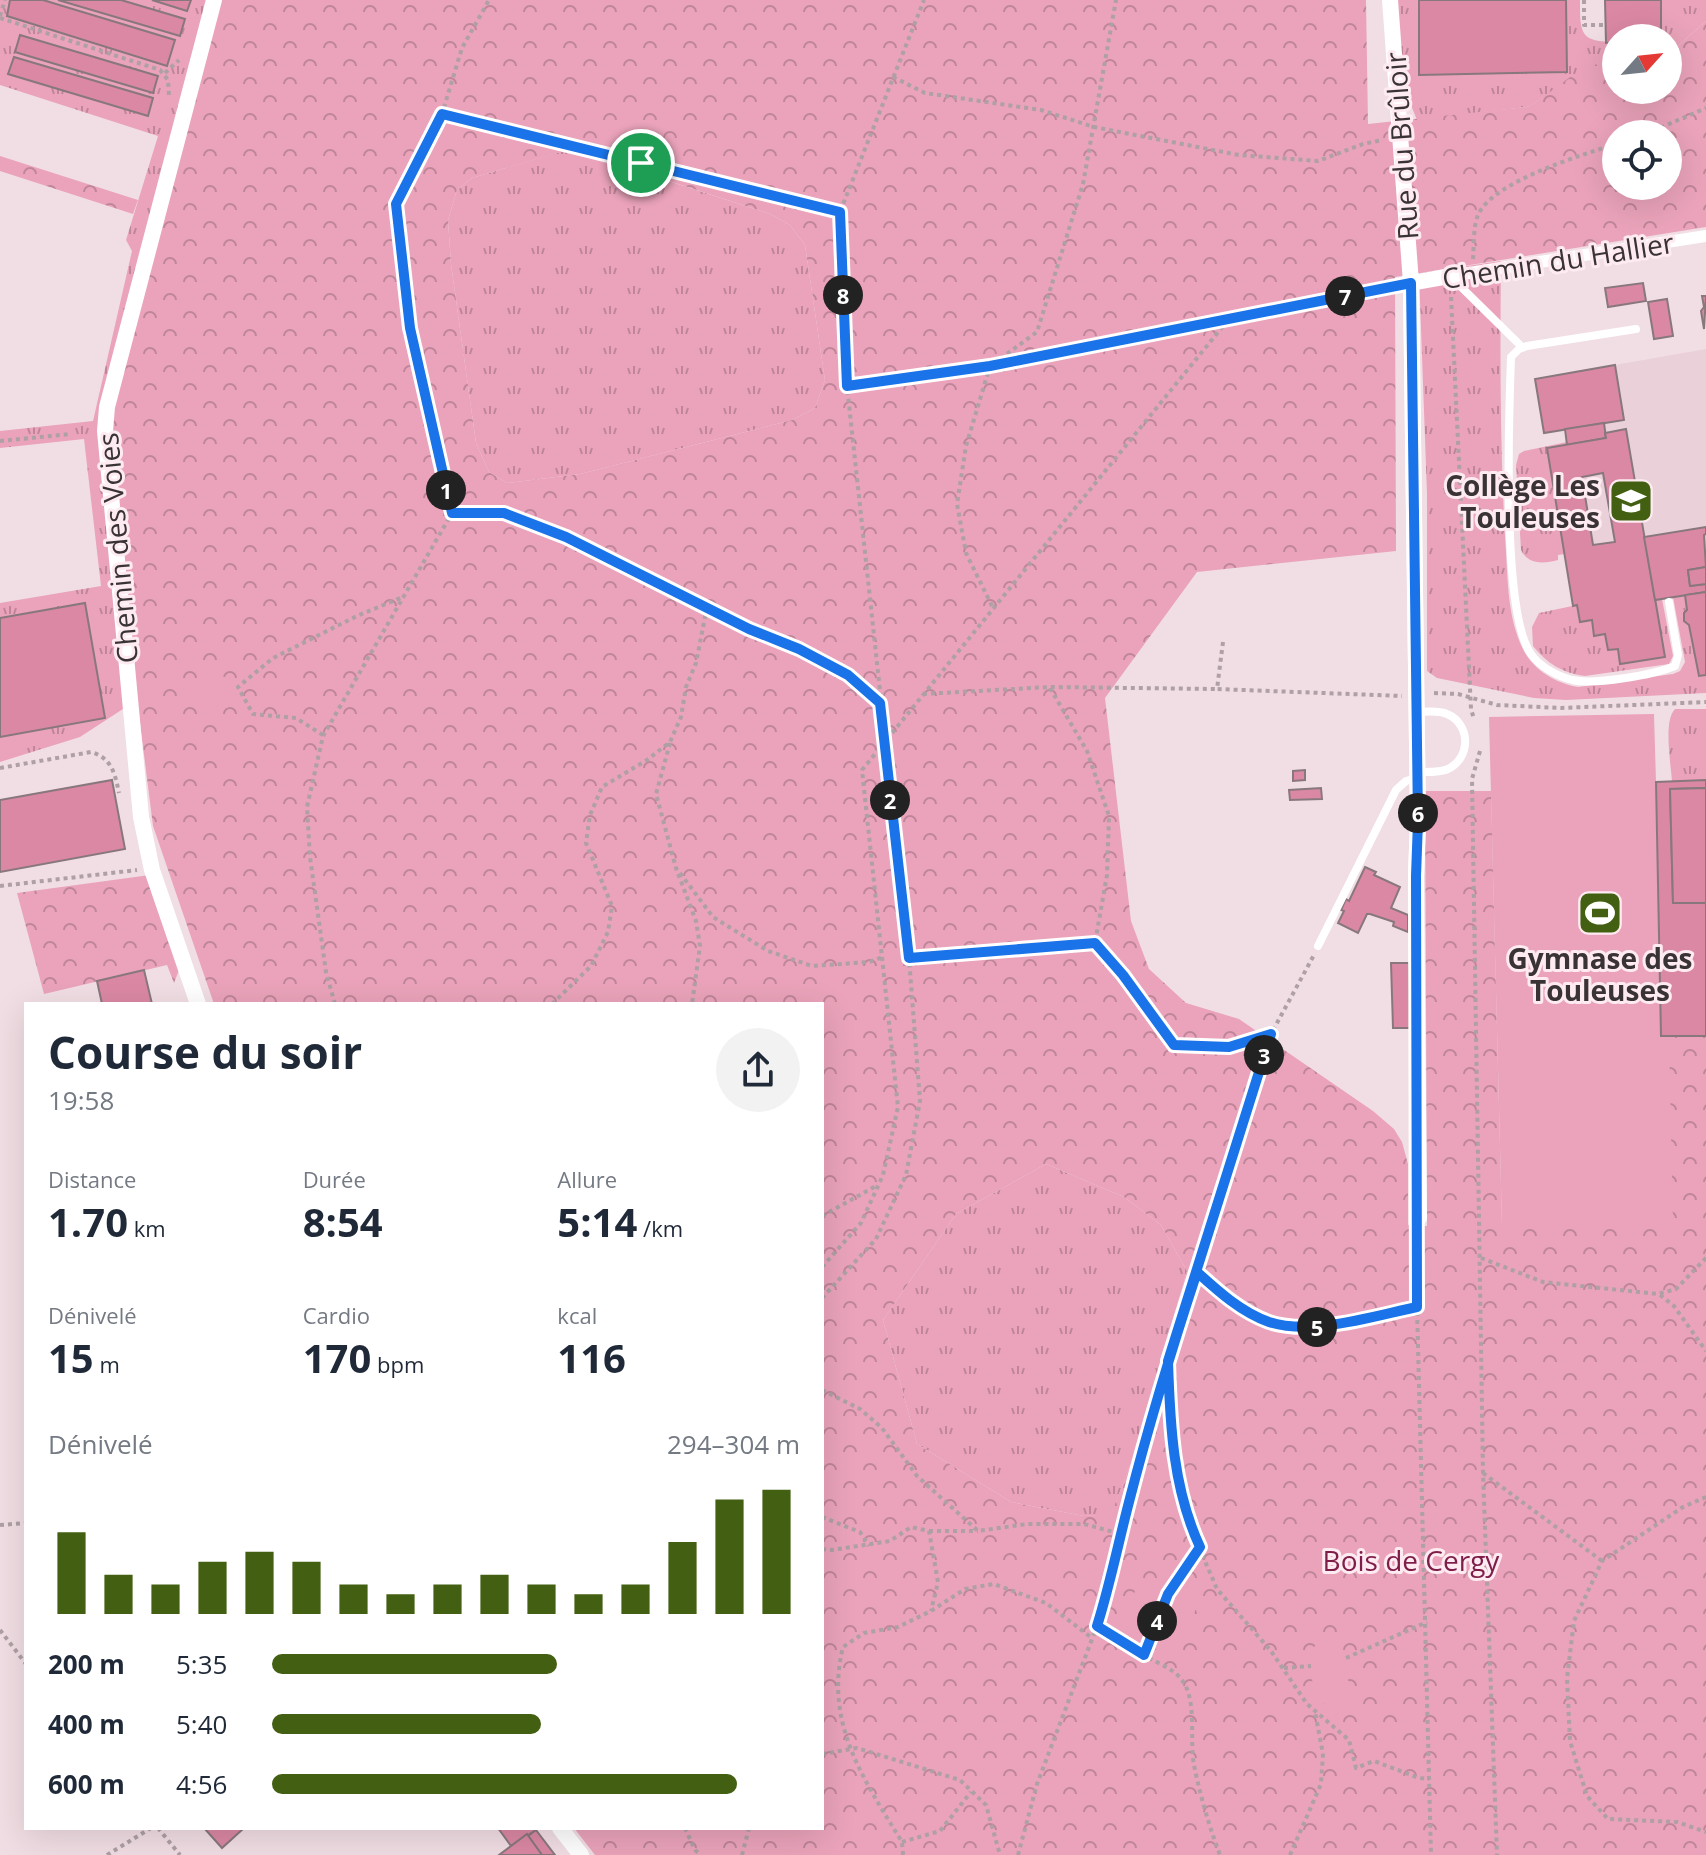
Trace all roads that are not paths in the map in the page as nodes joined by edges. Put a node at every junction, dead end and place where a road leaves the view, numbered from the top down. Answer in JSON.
{"nodes":[{"id":1,"x":214,"y":0,"type":"edge"},
{"id":2,"x":1390,"y":0,"type":"edge"},
{"id":3,"x":1706,"y":236,"type":"edge"},
{"id":4,"x":1450,"y":276,"type":"junction"},
{"id":5,"x":1411,"y":283,"type":"junction"},
{"id":6,"x":1636,"y":329,"type":"dead end"},
{"id":7,"x":1522,"y":347,"type":"junction"},
{"id":8,"x":1669,"y":602,"type":"dead end"},
{"id":9,"x":1415,"y":703,"type":"junction"},
{"id":10,"x":1417,"y":775,"type":"junction"},
{"id":11,"x":1318,"y":946,"type":"road end"},
{"id":12,"x":197,"y":1002,"type":"edge"},
{"id":13,"x":1419,"y":1218,"type":"road end"},
{"id":14,"x":562,"y":1830,"type":"edge"},
{"id":15,"x":581,"y":1855,"type":"edge"}],
"edges":[{"from":1,"to":12,"type":"street","name":"Chemin des Voies"},
{"from":2,"to":5,"type":"street","name":"Rue du Brûloir"},
{"from":3,"to":4,"type":"street","name":"Chemin du Hallier"},
{"from":4,"to":5,"type":"street","name":"Chemin du Hallier"},
{"from":4,"to":7,"type":"lane"},
{"from":5,"to":9,"type":"street","name":"Rue du Brûloir"},
{"from":6,"to":7,"type":"lane"},
{"from":7,"to":8,"type":"lane"},
{"from":9,"to":10,"type":"street","name":"Rue du Brûloir"},
{"from":9,"to":10,"type":"lane"},
{"from":10,"to":11,"type":"lane"},
{"from":10,"to":13,"type":"street","name":"Rue du Brûloir"},
{"from":14,"to":15,"type":"street"}]}
